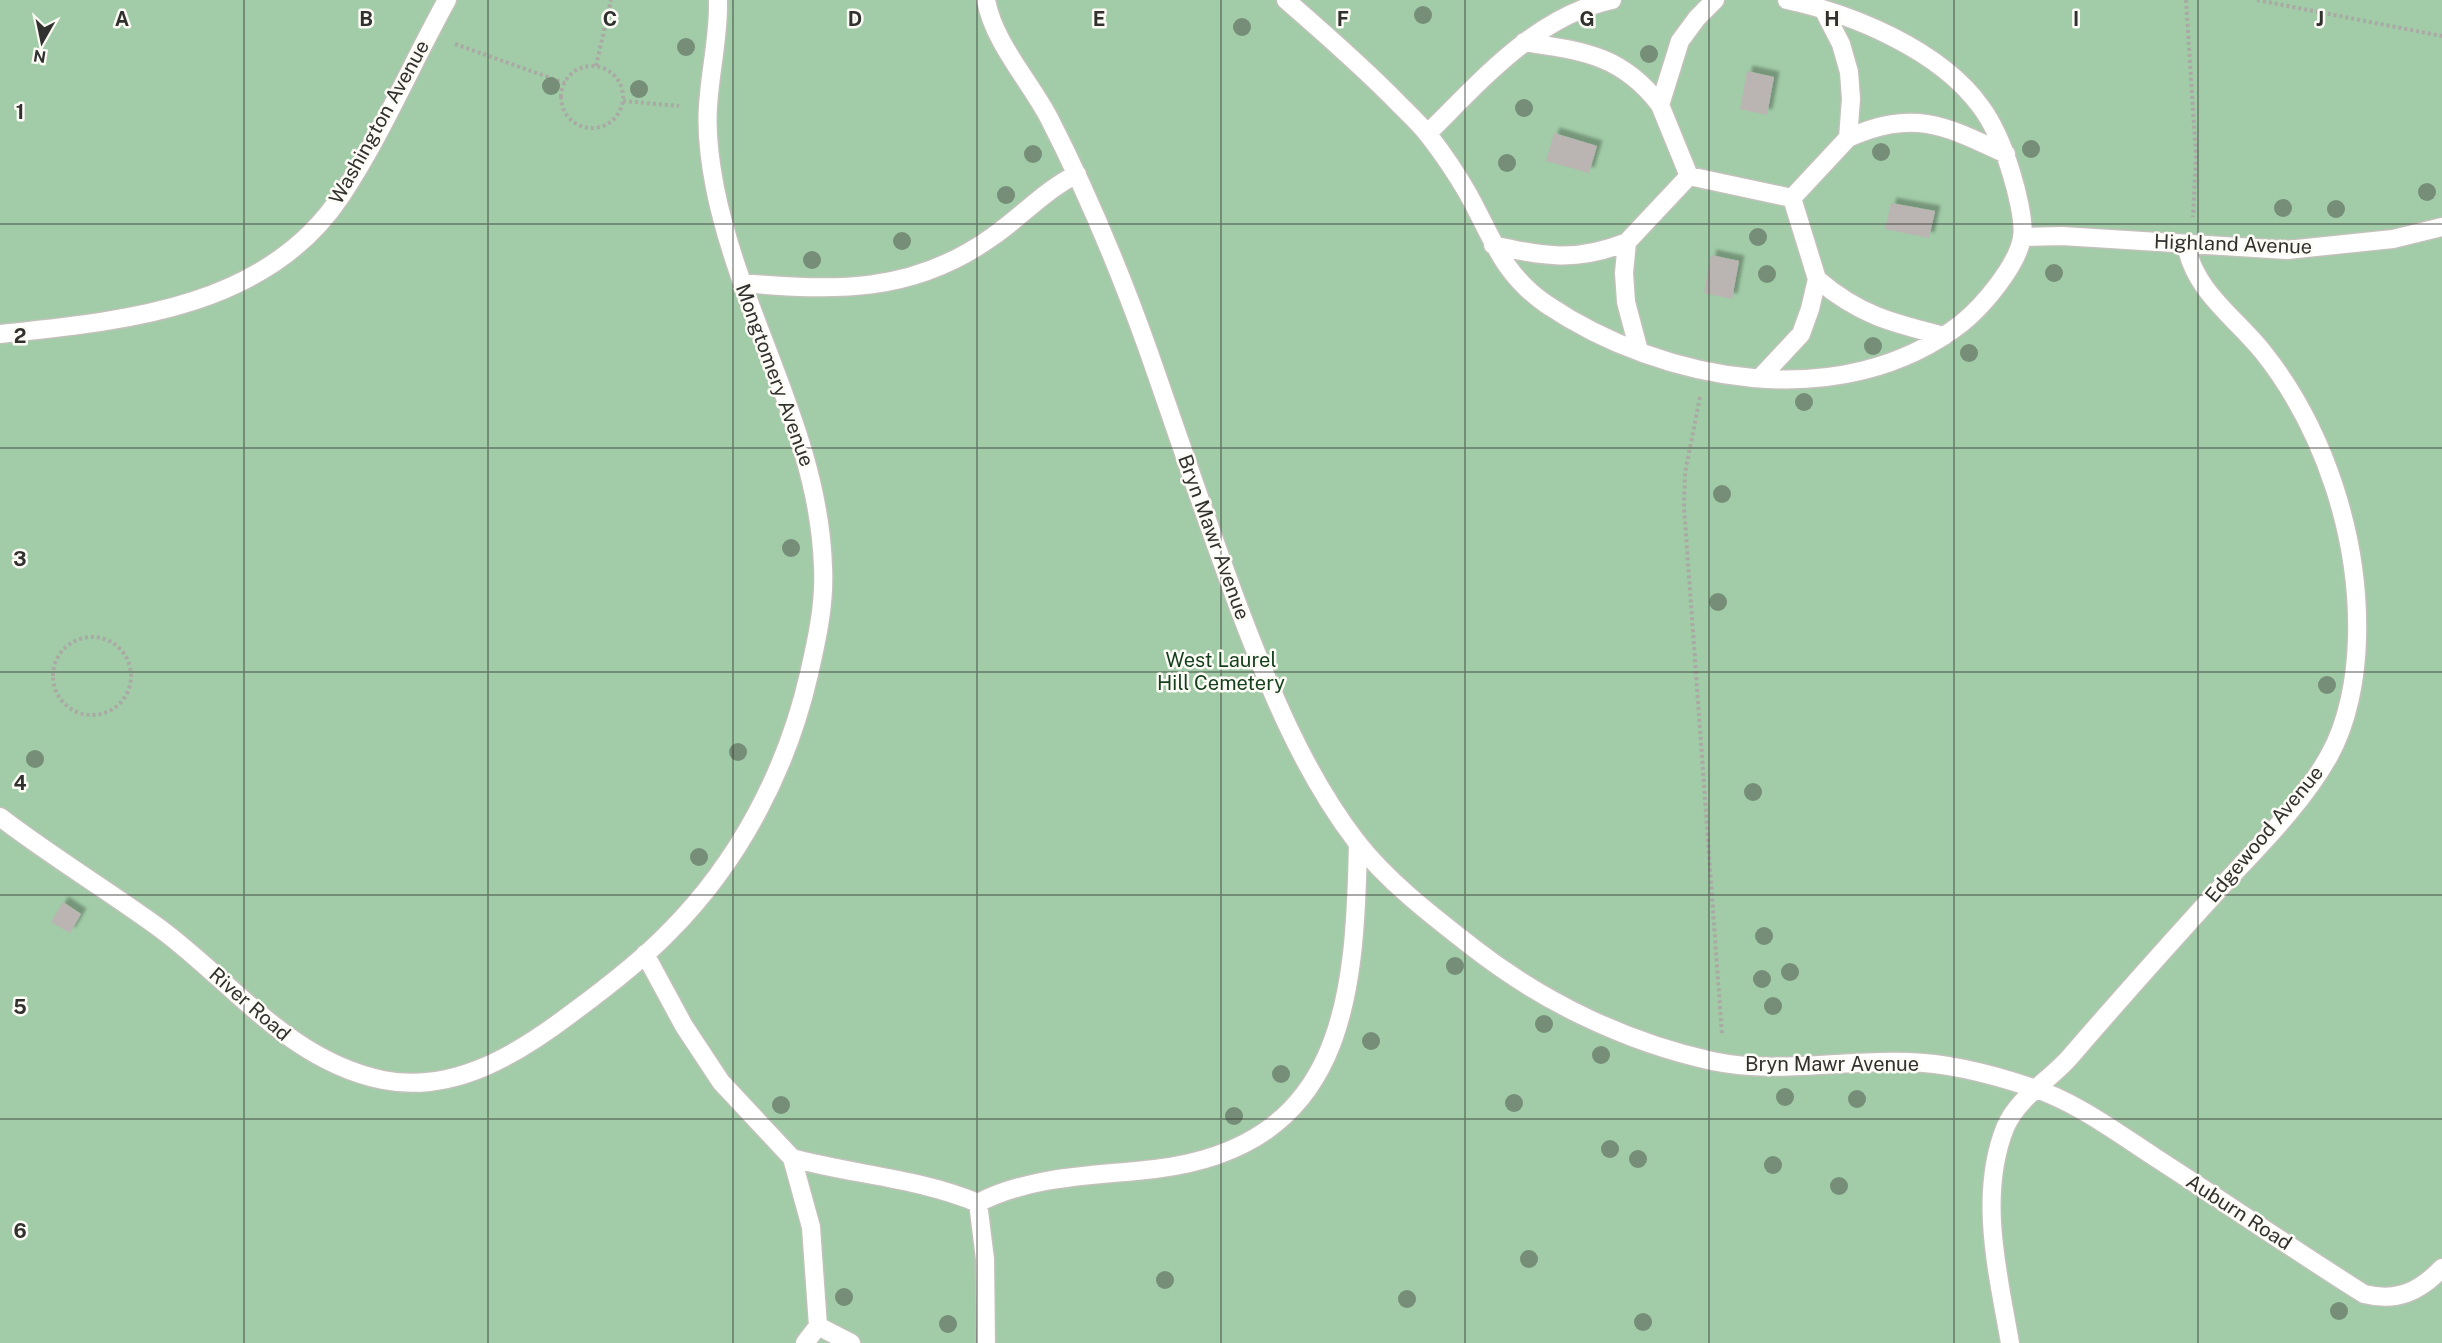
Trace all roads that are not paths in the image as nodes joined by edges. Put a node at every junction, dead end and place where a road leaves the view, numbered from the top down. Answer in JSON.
{"nodes":[{"id":1,"x":447,"y":0,"type":"edge"},
{"id":2,"x":718,"y":0,"type":"edge"},
{"id":3,"x":986,"y":0,"type":"edge"},
{"id":4,"x":1286,"y":0,"type":"edge"},
{"id":5,"x":1612,"y":0,"type":"edge"},
{"id":6,"x":1715,"y":0,"type":"edge"},
{"id":7,"x":1787,"y":0,"type":"edge"},
{"id":8,"x":1824,"y":10,"type":"junction"},
{"id":9,"x":1524,"y":42,"type":"junction"},
{"id":10,"x":1660,"y":105,"type":"junction"},
{"id":11,"x":1428,"y":133,"type":"junction"},
{"id":12,"x":1848,"y":138,"type":"junction"},
{"id":13,"x":2006,"y":154,"type":"junction"},
{"id":14,"x":1077,"y":174,"type":"junction"},
{"id":15,"x":1689,"y":177,"type":"junction"},
{"id":16,"x":1792,"y":198,"type":"junction"},
{"id":17,"x":2442,"y":227,"type":"edge"},
{"id":18,"x":2022,"y":237,"type":"junction"},
{"id":19,"x":1627,"y":242,"type":"junction"},
{"id":20,"x":2189,"y":244,"type":"junction"},
{"id":21,"x":1493,"y":245,"type":"junction"},
{"id":22,"x":1817,"y":279,"type":"junction"},
{"id":23,"x":742,"y":283,"type":"junction"},
{"id":24,"x":0,"y":334,"type":"edge"},
{"id":25,"x":1944,"y":336,"type":"junction"},
{"id":26,"x":1639,"y":351,"type":"junction"},
{"id":27,"x":1760,"y":378,"type":"junction"},
{"id":28,"x":0,"y":817,"type":"edge"},
{"id":29,"x":1358,"y":843,"type":"junction"},
{"id":30,"x":645,"y":954,"type":"junction"},
{"id":31,"x":2036,"y":1088,"type":"junction"},
{"id":32,"x":792,"y":1158,"type":"junction"},
{"id":33,"x":978,"y":1203,"type":"junction"},
{"id":34,"x":2442,"y":1268,"type":"edge"},
{"id":35,"x":818,"y":1326,"type":"junction"},
{"id":36,"x":806,"y":1343,"type":"edge"},
{"id":37,"x":851,"y":1343,"type":"edge"},
{"id":38,"x":986,"y":1343,"type":"edge"},
{"id":39,"x":2010,"y":1343,"type":"edge"}],
"edges":[{"from":1,"to":24,"type":"lane","name":"Washington Avenue"},
{"from":2,"to":23,"type":"lane","name":"Mongtomery Avenue"},
{"from":3,"to":14,"type":"lane","name":"Bryn Mawr Avenue"},
{"from":4,"to":11,"type":"lane"},
{"from":5,"to":9,"type":"lane"},
{"from":6,"to":10,"type":"lane"},
{"from":7,"to":8,"type":"lane"},
{"from":8,"to":12,"type":"lane"},
{"from":8,"to":13,"type":"lane"},
{"from":9,"to":10,"type":"lane"},
{"from":9,"to":11,"type":"lane"},
{"from":10,"to":15,"type":"lane"},
{"from":11,"to":21,"type":"lane"},
{"from":12,"to":13,"type":"lane"},
{"from":12,"to":16,"type":"lane"},
{"from":13,"to":18,"type":"lane"},
{"from":14,"to":23,"type":"lane"},
{"from":14,"to":29,"type":"lane","name":"Bryn Mawr Avenue"},
{"from":15,"to":16,"type":"lane"},
{"from":15,"to":19,"type":"lane"},
{"from":16,"to":22,"type":"lane"},
{"from":17,"to":20,"type":"lane","name":"Highland Avenue"},
{"from":18,"to":20,"type":"lane","name":"Highland Avenue"},
{"from":18,"to":25,"type":"lane"},
{"from":19,"to":21,"type":"lane"},
{"from":19,"to":26,"type":"lane"},
{"from":20,"to":31,"type":"lane","name":"Edgewood Avenue"},
{"from":21,"to":26,"type":"lane"},
{"from":22,"to":25,"type":"lane"},
{"from":22,"to":27,"type":"lane"},
{"from":23,"to":30,"type":"lane","name":"Mongtomery Avenue"},
{"from":25,"to":27,"type":"lane"},
{"from":26,"to":27,"type":"lane"},
{"from":28,"to":30,"type":"lane","name":"River Road"},
{"from":29,"to":31,"type":"lane","name":"Bryn Mawr Avenue"},
{"from":29,"to":33,"type":"lane"},
{"from":30,"to":32,"type":"lane"},
{"from":31,"to":34,"type":"lane","name":"Auburn Road"},
{"from":31,"to":39,"type":"lane","name":"Edgewood Avenue"},
{"from":32,"to":33,"type":"lane"},
{"from":32,"to":35,"type":"lane"},
{"from":33,"to":38,"type":"lane"},
{"from":35,"to":36,"type":"lane"},
{"from":35,"to":37,"type":"lane"}]}
